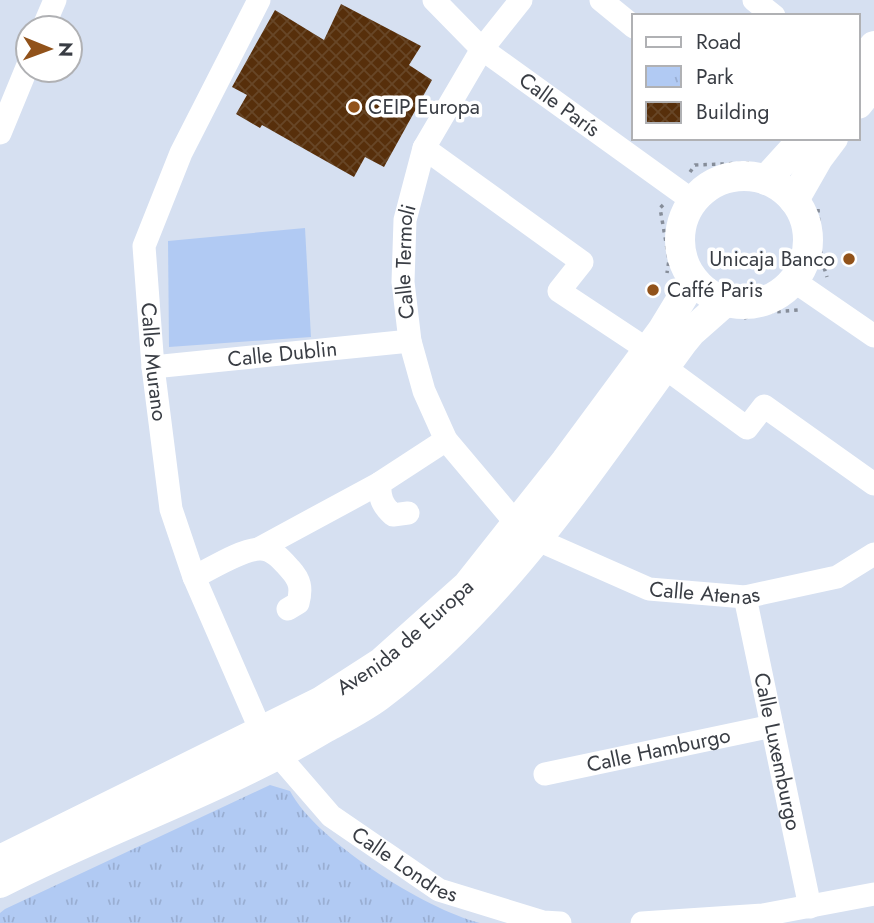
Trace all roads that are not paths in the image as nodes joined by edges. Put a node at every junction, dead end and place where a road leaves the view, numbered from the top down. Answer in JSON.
{"nodes":[{"id":1,"x":259,"y":0,"type":"edge"},
{"id":2,"x":434,"y":0,"type":"edge"},
{"id":3,"x":521,"y":0,"type":"edge"},
{"id":4,"x":601,"y":0,"type":"edge"},
{"id":5,"x":754,"y":0,"type":"edge"},
{"id":6,"x":772,"y":14,"type":"edge"},
{"id":7,"x":632,"y":25,"type":"edge"},
{"id":8,"x":874,"y":46,"type":"edge"},
{"id":9,"x":481,"y":49,"type":"junction"},
{"id":10,"x":860,"y":64,"type":"edge"},
{"id":11,"x":874,"y":83,"type":"edge"},
{"id":12,"x":20,"y":84,"type":"edge"},
{"id":13,"x":860,"y":101,"type":"edge"},
{"id":14,"x":0,"y":133,"type":"edge"},
{"id":15,"x":802,"y":140,"type":"edge"},
{"id":16,"x":832,"y":140,"type":"edge"},
{"id":17,"x":424,"y":148,"type":"junction"},
{"id":18,"x":766,"y":180,"type":"junction"},
{"id":19,"x":794,"y":200,"type":"junction"},
{"id":20,"x":693,"y":201,"type":"junction"},
{"id":21,"x":693,"y":279,"type":"junction"},
{"id":22,"x":794,"y":281,"type":"junction"},
{"id":23,"x":725,"y":302,"type":"junction"},
{"id":24,"x":874,"y":336,"type":"edge"},
{"id":25,"x":411,"y":341,"type":"junction"},
{"id":26,"x":656,"y":359,"type":"junction"},
{"id":27,"x":153,"y":366,"type":"junction"},
{"id":28,"x":446,"y":440,"type":"junction"},
{"id":29,"x":380,"y":483,"type":"junction"},
{"id":30,"x":874,"y":484,"type":"edge"},
{"id":31,"x":408,"y":513,"type":"dead end"},
{"id":32,"x":527,"y":531,"type":"junction"},
{"id":33,"x":260,"y":548,"type":"junction"},
{"id":34,"x":874,"y":554,"type":"edge"},
{"id":35,"x":194,"y":577,"type":"junction"},
{"id":36,"x":745,"y":597,"type":"junction"},
{"id":37,"x":288,"y":610,"type":"dead end"},
{"id":38,"x":772,"y":726,"type":"junction"},
{"id":39,"x":261,"y":731,"type":"junction"},
{"id":40,"x":279,"y":755,"type":"junction"},
{"id":41,"x":545,"y":774,"type":"dead end"},
{"id":42,"x":0,"y":860,"type":"edge"},
{"id":43,"x":0,"y":883,"type":"edge"},
{"id":44,"x":874,"y":894,"type":"edge"},
{"id":45,"x":810,"y":906,"type":"junction"},
{"id":46,"x":560,"y":923,"type":"edge"},
{"id":47,"x":642,"y":923,"type":"edge"}],
"edges":[{"from":1,"to":27,"type":"street","name":"Calle Murano"},
{"from":2,"to":9,"type":"street","name":"Calle París"},
{"from":3,"to":9,"type":"street","name":"Calle Termoli"},
{"from":4,"to":7,"type":"street"},
{"from":5,"to":6,"type":"street"},
{"from":8,"to":10,"type":"main road"},
{"from":9,"to":17,"type":"street","name":"Calle Termoli"},
{"from":9,"to":20,"type":"street","name":"Calle París"},
{"from":11,"to":13,"type":"main road"},
{"from":12,"to":14,"type":"street"},
{"from":15,"to":18,"type":"main road"},
{"from":16,"to":19,"type":"main road"},
{"from":17,"to":25,"type":"street","name":"Calle Termoli"},
{"from":17,"to":26,"type":"street"},
{"from":18,"to":19,"type":"main road"},
{"from":18,"to":20,"type":"main road"},
{"from":19,"to":22,"type":"main road"},
{"from":20,"to":21,"type":"main road"},
{"from":21,"to":23,"type":"main road"},
{"from":21,"to":26,"type":"main road","name":"Avenida de Europa"},
{"from":22,"to":23,"type":"main road"},
{"from":22,"to":24,"type":"street"},
{"from":23,"to":26,"type":"main road"},
{"from":25,"to":27,"type":"street","name":"Calle Dublin"},
{"from":25,"to":28,"type":"street","name":"Calle Termoli"},
{"from":26,"to":30,"type":"street"},
{"from":26,"to":32,"type":"main road","name":"Avenida de Europa"},
{"from":27,"to":35,"type":"street","name":"Calle Murano"},
{"from":28,"to":29,"type":"street"},
{"from":28,"to":32,"type":"street","name":"Calle Termoli"},
{"from":29,"to":31,"type":"street"},
{"from":29,"to":33,"type":"street"},
{"from":32,"to":36,"type":"street","name":"Calle Atenas"},
{"from":32,"to":39,"type":"main road","name":"Avenida de Europa"},
{"from":32,"to":40,"type":"main road"},
{"from":33,"to":35,"type":"street"},
{"from":33,"to":37,"type":"street"},
{"from":34,"to":36,"type":"street","name":"Calle Atenas"},
{"from":35,"to":39,"type":"street","name":"Calle Murano"},
{"from":36,"to":38,"type":"street","name":"Calle Luxemburgo"},
{"from":38,"to":41,"type":"street","name":"Calle Hamburgo"},
{"from":38,"to":45,"type":"street","name":"Calle Luxemburgo"},
{"from":39,"to":42,"type":"main road","name":"Avenida de Europa"},
{"from":40,"to":43,"type":"main road"},
{"from":40,"to":46,"type":"street","name":"Calle Londres"},
{"from":44,"to":45,"type":"street"},
{"from":45,"to":47,"type":"street"}]}
